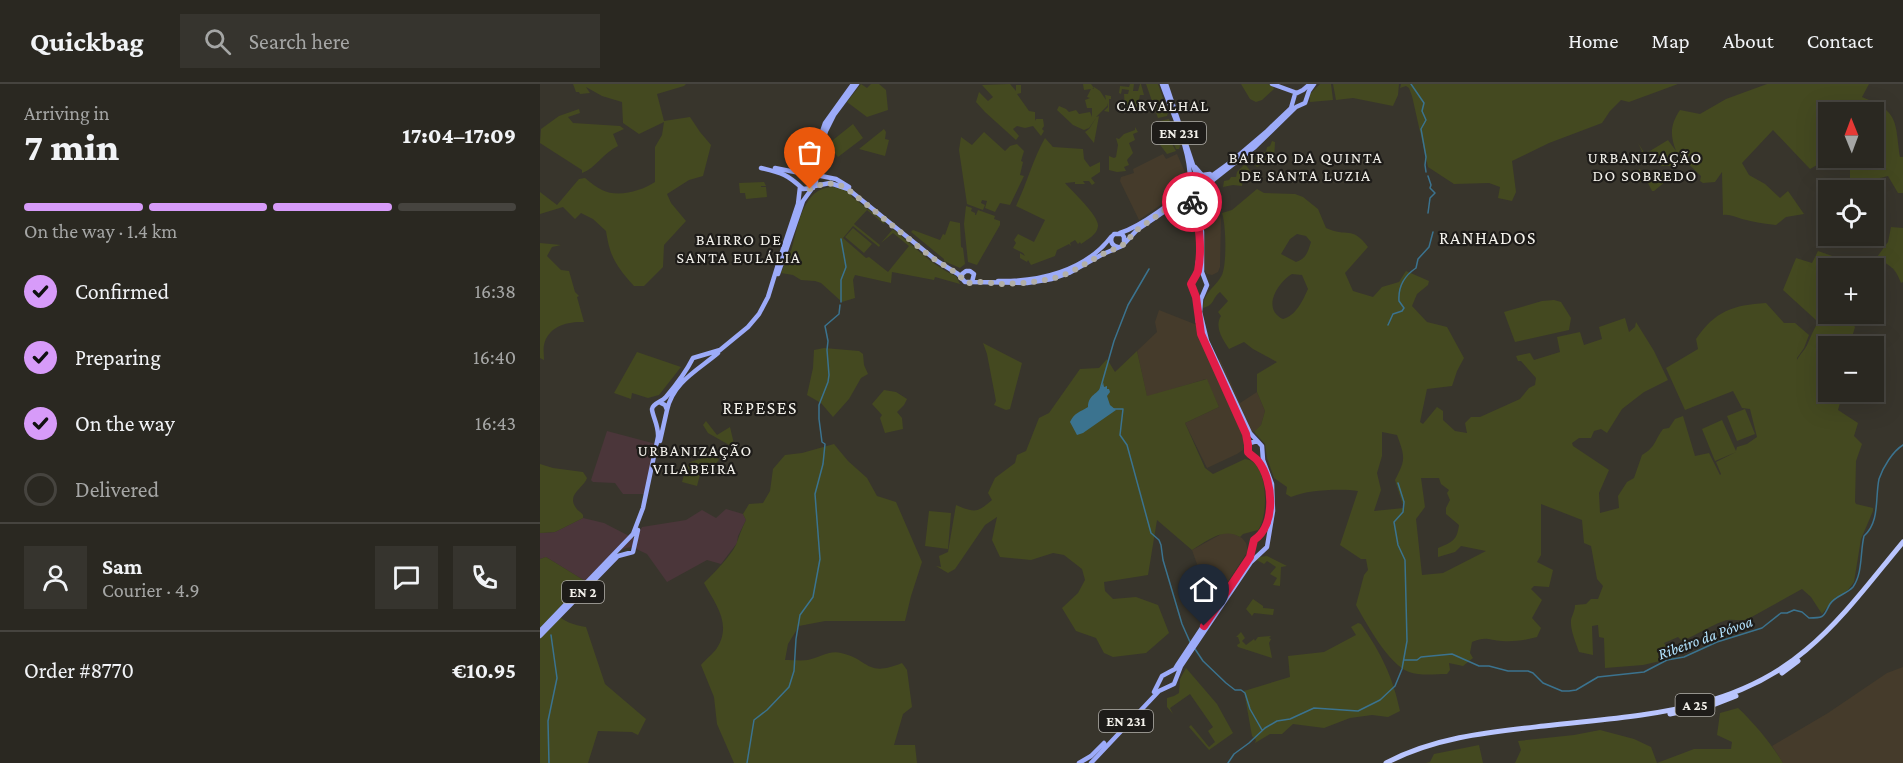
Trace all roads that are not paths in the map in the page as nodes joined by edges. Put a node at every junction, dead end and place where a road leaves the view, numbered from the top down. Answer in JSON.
{"nodes":[{"id":1,"x":855,"y":84,"type":"edge"},
{"id":2,"x":1164,"y":84,"type":"edge"},
{"id":3,"x":1272,"y":84,"type":"edge"},
{"id":4,"x":1310,"y":84,"type":"edge"},
{"id":5,"x":1314,"y":84,"type":"edge"},
{"id":6,"x":1296,"y":96,"type":"junction"},
{"id":7,"x":1307,"y":98,"type":"junction"},
{"id":8,"x":1301,"y":105,"type":"junction"},
{"id":9,"x":1191,"y":157,"type":"junction"},
{"id":10,"x":817,"y":158,"type":"junction"},
{"id":11,"x":1232,"y":161,"type":"junction"},
{"id":12,"x":804,"y":171,"type":"junction"},
{"id":13,"x":815,"y":175,"type":"junction"},
{"id":14,"x":826,"y":176,"type":"junction"},
{"id":15,"x":1199,"y":181,"type":"junction"},
{"id":16,"x":1189,"y":184,"type":"junction"},
{"id":17,"x":799,"y":185,"type":"junction"},
{"id":18,"x":814,"y":187,"type":"junction"},
{"id":19,"x":1202,"y":189,"type":"junction"},
{"id":20,"x":1192,"y":193,"type":"junction"},
{"id":21,"x":1172,"y":205,"type":"junction"},
{"id":22,"x":1197,"y":211,"type":"junction"},
{"id":23,"x":1120,"y":233,"type":"junction"},
{"id":24,"x":1111,"y":237,"type":"junction"},
{"id":25,"x":1124,"y":243,"type":"junction"},
{"id":26,"x":1118,"y":247,"type":"junction"},
{"id":27,"x":964,"y":272,"type":"junction"},
{"id":28,"x":974,"y":275,"type":"junction"},
{"id":29,"x":962,"y":279,"type":"junction"},
{"id":30,"x":1194,"y":279,"type":"junction"},
{"id":31,"x":1204,"y":279,"type":"junction"},
{"id":32,"x":971,"y":282,"type":"junction"},
{"id":33,"x":1204,"y":290,"type":"junction"},
{"id":34,"x":1194,"y":291,"type":"junction"},
{"id":35,"x":768,"y":297,"type":"junction"},
{"id":36,"x":720,"y":351,"type":"junction"},
{"id":37,"x":700,"y":355,"type":"junction"},
{"id":38,"x":690,"y":364,"type":"junction"},
{"id":39,"x":705,"y":364,"type":"junction"},
{"id":40,"x":699,"y":368,"type":"junction"},
{"id":41,"x":661,"y":403,"type":"junction"},
{"id":42,"x":667,"y":410,"type":"junction"},
{"id":43,"x":653,"y":414,"type":"junction"},
{"id":44,"x":1259,"y":442,"type":"junction"},
{"id":45,"x":1248,"y":445,"type":"junction"},
{"id":46,"x":1262,"y":451,"type":"junction"},
{"id":47,"x":1253,"y":456,"type":"junction"},
{"id":48,"x":1259,"y":537,"type":"junction"},
{"id":49,"x":1903,"y":542,"type":"edge"},
{"id":50,"x":625,"y":543,"type":"junction"},
{"id":51,"x":1267,"y":543,"type":"junction"},
{"id":52,"x":635,"y":545,"type":"junction"},
{"id":53,"x":1252,"y":547,"type":"junction"},
{"id":54,"x":1903,"y":547,"type":"edge"},
{"id":55,"x":1262,"y":552,"type":"junction"},
{"id":56,"x":628,"y":554,"type":"junction"},
{"id":57,"x":540,"y":631,"type":"edge"},
{"id":58,"x":540,"y":636,"type":"edge"},
{"id":59,"x":1169,"y":672,"type":"junction"},
{"id":60,"x":1161,"y":678,"type":"junction"},
{"id":61,"x":1176,"y":679,"type":"junction"},
{"id":62,"x":1167,"y":687,"type":"junction"},
{"id":63,"x":1429,"y":747,"type":"junction"},
{"id":64,"x":1407,"y":755,"type":"junction"},
{"id":65,"x":1085,"y":759,"type":"junction"},
{"id":66,"x":1079,"y":763,"type":"edge"},
{"id":67,"x":1091,"y":763,"type":"edge"},
{"id":68,"x":1386,"y":763,"type":"edge"},
{"id":69,"x":1393,"y":763,"type":"edge"}],
"edges":[{"from":1,"to":10,"type":"main road"},
{"from":1,"to":12,"type":"main road"},
{"from":2,"to":9,"type":"main road","number":"EN 231"},
{"from":2,"to":16,"type":"main road","number":"EN 231"},
{"from":3,"to":6,"type":"main road"},
{"from":4,"to":6,"type":"main road"},
{"from":5,"to":7,"type":"main road"},
{"from":6,"to":7,"type":"main road"},
{"from":6,"to":8,"type":"main road"},
{"from":6,"to":11,"type":"main road"},
{"from":7,"to":8,"type":"main road"},
{"from":8,"to":19,"type":"main road"},
{"from":9,"to":11,"type":"main road"},
{"from":9,"to":15,"type":"main road","number":"EN 231"},
{"from":10,"to":13,"type":"main road"},
{"from":10,"to":14,"type":"main road"},
{"from":11,"to":15,"type":"main road"},
{"from":12,"to":13,"type":"main road"},
{"from":12,"to":17,"type":"main road"},
{"from":12,"to":17,"type":"main road"},
{"from":13,"to":14,"type":"main road"},
{"from":13,"to":18,"type":"main road"},
{"from":14,"to":27,"type":"main road"},
{"from":15,"to":16,"type":"main road"},
{"from":15,"to":19,"type":"main road"},
{"from":16,"to":20,"type":"main road"},
{"from":16,"to":23,"type":"main road"},
{"from":17,"to":18,"type":"main road"},
{"from":17,"to":35,"type":"main road"},
{"from":18,"to":29,"type":"main road"},
{"from":18,"to":35,"type":"main road"},
{"from":19,"to":20,"type":"main road"},
{"from":19,"to":31,"type":"main road","number":"EN 231"},
{"from":20,"to":21,"type":"main road"},
{"from":20,"to":22,"type":"main road","number":"EN 231"},
{"from":21,"to":22,"type":"main road"},
{"from":21,"to":25,"type":"main road"},
{"from":22,"to":30,"type":"main road","number":"EN 231"},
{"from":23,"to":24,"type":"main road"},
{"from":23,"to":25,"type":"main road"},
{"from":24,"to":26,"type":"main road"},
{"from":24,"to":28,"type":"main road"},
{"from":25,"to":26,"type":"main road"},
{"from":26,"to":32,"type":"main road"},
{"from":27,"to":28,"type":"main road"},
{"from":27,"to":29,"type":"main road"},
{"from":28,"to":32,"type":"main road"},
{"from":29,"to":32,"type":"main road"},
{"from":30,"to":31,"type":"main road"},
{"from":30,"to":34,"type":"main road","number":"EN 231"},
{"from":31,"to":33,"type":"main road","number":"EN 231"},
{"from":33,"to":34,"type":"main road"},
{"from":33,"to":44,"type":"main road","number":"EN 231"},
{"from":34,"to":45,"type":"main road","number":"EN 231"},
{"from":35,"to":36,"type":"main road","number":"EN 2"},
{"from":36,"to":37,"type":"main road","number":"EN 2"},
{"from":36,"to":39,"type":"main road","number":"EN 2"},
{"from":37,"to":38,"type":"main road"},
{"from":37,"to":39,"type":"main road"},
{"from":38,"to":40,"type":"main road"},
{"from":38,"to":41,"type":"main road"},
{"from":39,"to":40,"type":"main road","number":"EN 2"},
{"from":40,"to":42,"type":"main road","number":"EN 2"},
{"from":41,"to":42,"type":"main road"},
{"from":41,"to":43,"type":"main road"},
{"from":42,"to":43,"type":"main road"},
{"from":42,"to":52,"type":"main road","number":"EN 2"},
{"from":43,"to":50,"type":"main road","number":"EN 2"},
{"from":44,"to":45,"type":"main road"},
{"from":44,"to":46,"type":"main road","number":"EN 231"},
{"from":45,"to":47,"type":"main road","number":"EN 231"},
{"from":46,"to":47,"type":"main road"},
{"from":46,"to":51,"type":"main road","number":"EN 231"},
{"from":47,"to":48,"type":"main road","number":"EN 231"},
{"from":48,"to":51,"type":"main road"},
{"from":48,"to":53,"type":"main road","number":"EN 231"},
{"from":49,"to":63,"type":"highway","number":"A 25"},
{"from":50,"to":52,"type":"main road"},
{"from":50,"to":56,"type":"main road"},
{"from":50,"to":57,"type":"main road","number":"EN 2"},
{"from":51,"to":55,"type":"main road","number":"EN 231"},
{"from":52,"to":56,"type":"main road","number":"EN 2"},
{"from":53,"to":55,"type":"main road"},
{"from":53,"to":59,"type":"main road","number":"EN 231"},
{"from":54,"to":63,"type":"highway","number":"A 25"},
{"from":55,"to":61,"type":"main road","number":"EN 231"},
{"from":56,"to":58,"type":"main road","number":"EN 2"},
{"from":59,"to":60,"type":"main road","number":"EN 231"},
{"from":59,"to":61,"type":"main road"},
{"from":60,"to":62,"type":"main road"},
{"from":60,"to":65,"type":"main road","number":"EN 231"},
{"from":61,"to":62,"type":"main road","number":"EN 231"},
{"from":62,"to":67,"type":"main road","number":"EN 231"},
{"from":63,"to":64,"type":"highway","number":"A 25"},
{"from":64,"to":68,"type":"highway","number":"A 25"},
{"from":64,"to":69,"type":"highway","number":"A 25"},
{"from":65,"to":66,"type":"main road","number":"EN 231"},
{"from":65,"to":67,"type":"main road","number":"EN 231"}]}
